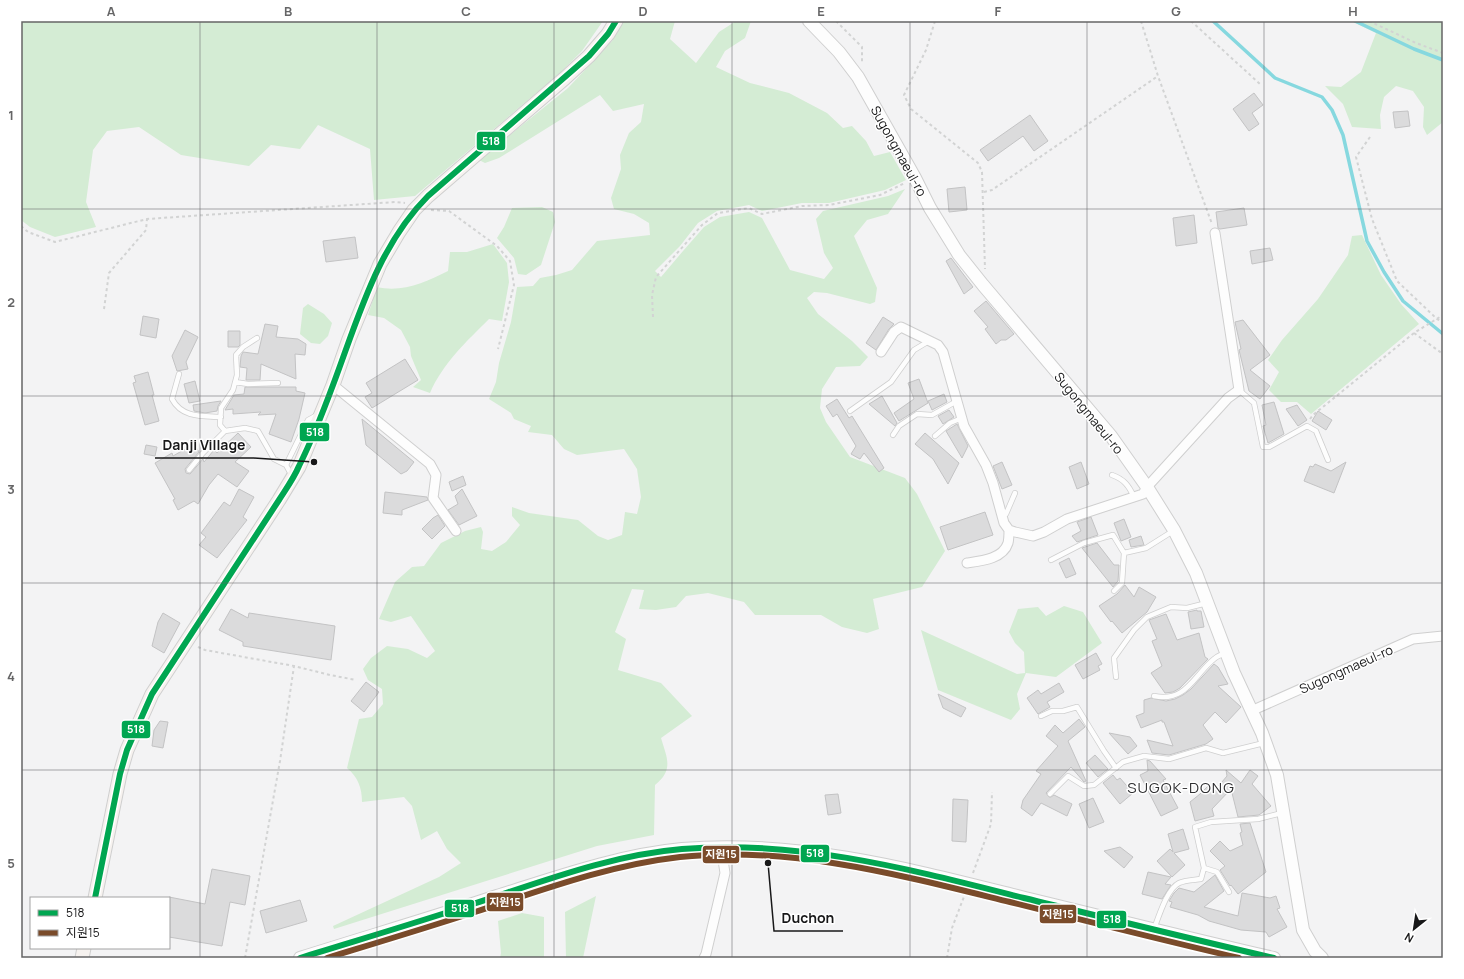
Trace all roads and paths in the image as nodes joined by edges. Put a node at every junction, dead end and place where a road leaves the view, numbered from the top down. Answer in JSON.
{"nodes":[{"id":1,"x":616,"y":21,"type":"edge"},
{"id":2,"x":809,"y":21,"type":"edge"},
{"id":3,"x":836,"y":21,"type":"edge"},
{"id":4,"x":935,"y":21,"type":"edge"},
{"id":5,"x":1141,"y":21,"type":"edge"},
{"id":6,"x":1191,"y":21,"type":"edge"},
{"id":7,"x":1369,"y":21,"type":"edge"},
{"id":8,"x":1443,"y":53,"type":"edge"},
{"id":9,"x":1158,"y":76,"type":"junction"},
{"id":10,"x":858,"y":77,"type":"junction"},
{"id":11,"x":1260,"y":84,"type":"dead end"},
{"id":12,"x":1370,"y":137,"type":"dead end"},
{"id":13,"x":915,"y":178,"type":"junction"},
{"id":14,"x":984,"y":192,"type":"junction"},
{"id":15,"x":420,"y":204,"type":"junction"},
{"id":16,"x":147,"y":219,"type":"junction"},
{"id":17,"x":21,"y":226,"type":"edge"},
{"id":18,"x":1215,"y":233,"type":"joint"},
{"id":19,"x":983,"y":285,"type":"junction"},
{"id":20,"x":104,"y":309,"type":"dead end"},
{"id":21,"x":1443,"y":315,"type":"edge"},
{"id":22,"x":653,"y":317,"type":"dead end"},
{"id":23,"x":1437,"y":319,"type":"junction"},
{"id":24,"x":1443,"y":322,"type":"edge"},
{"id":25,"x":1414,"y":333,"type":"junction"},
{"id":26,"x":257,"y":338,"type":"dead end"},
{"id":27,"x":930,"y":340,"type":"junction"},
{"id":28,"x":498,"y":349,"type":"dead end"},
{"id":29,"x":881,"y":352,"type":"dead end"},
{"id":30,"x":1443,"y":354,"type":"edge"},
{"id":31,"x":179,"y":374,"type":"dead end"},
{"id":32,"x":235,"y":382,"type":"junction"},
{"id":33,"x":278,"y":383,"type":"dead end"},
{"id":34,"x":333,"y":385,"type":"junction"},
{"id":35,"x":1239,"y":390,"type":"junction"},
{"id":36,"x":957,"y":401,"type":"junction"},
{"id":37,"x":323,"y":410,"type":"junction"},
{"id":38,"x":850,"y":411,"type":"dead end"},
{"id":39,"x":221,"y":417,"type":"junction"},
{"id":40,"x":962,"y":418,"type":"junction"},
{"id":41,"x":1307,"y":426,"type":"junction"},
{"id":42,"x":225,"y":431,"type":"junction"},
{"id":43,"x":893,"y":434,"type":"dead end"},
{"id":44,"x":935,"y":436,"type":"dead end"},
{"id":45,"x":1328,"y":460,"type":"dead end"},
{"id":46,"x":286,"y":466,"type":"junction"},
{"id":47,"x":189,"y":470,"type":"dead end"},
{"id":48,"x":1112,"y":475,"type":"dead end"},
{"id":49,"x":292,"y":478,"type":"junction"},
{"id":50,"x":1147,"y":487,"type":"junction"},
{"id":51,"x":1016,"y":493,"type":"dead end"},
{"id":52,"x":1134,"y":497,"type":"junction"},
{"id":53,"x":1002,"y":516,"type":"junction"},
{"id":54,"x":1009,"y":530,"type":"junction"},
{"id":55,"x":1174,"y":530,"type":"junction"},
{"id":56,"x":456,"y":531,"type":"dead end"},
{"id":57,"x":1124,"y":553,"type":"junction"},
{"id":58,"x":1052,"y":560,"type":"dead end"},
{"id":59,"x":967,"y":563,"type":"dead end"},
{"id":60,"x":1114,"y":590,"type":"dead end"},
{"id":61,"x":1207,"y":602,"type":"junction"},
{"id":62,"x":1443,"y":636,"type":"edge"},
{"id":63,"x":185,"y":642,"type":"junction"},
{"id":64,"x":1226,"y":652,"type":"junction"},
{"id":65,"x":294,"y":666,"type":"junction"},
{"id":66,"x":1116,"y":677,"type":"dead end"},
{"id":67,"x":356,"y":680,"type":"dead end"},
{"id":68,"x":1154,"y":696,"type":"dead end"},
{"id":69,"x":1251,"y":711,"type":"junction"},
{"id":70,"x":1041,"y":716,"type":"dead end"},
{"id":71,"x":1266,"y":743,"type":"junction"},
{"id":72,"x":1116,"y":768,"type":"junction"},
{"id":73,"x":1050,"y":794,"type":"dead end"},
{"id":74,"x":1283,"y":813,"type":"junction"},
{"id":75,"x":721,"y":847,"type":"junction"},
{"id":76,"x":1204,"y":868,"type":"junction"},
{"id":77,"x":1229,"y":892,"type":"dead end"},
{"id":78,"x":94,"y":897,"type":"edge"},
{"id":79,"x":1154,"y":930,"type":"junction"},
{"id":80,"x":245,"y":958,"type":"edge"},
{"id":81,"x":300,"y":958,"type":"edge"},
{"id":82,"x":704,"y":958,"type":"edge"},
{"id":83,"x":1274,"y":958,"type":"edge"},
{"id":84,"x":1322,"y":958,"type":"edge"}],
"edges":[{"from":1,"to":15,"type":"main road"},
{"from":2,"to":10,"type":"street","name":"Sugongmaeul-ro"},
{"from":3,"to":10,"type":"path"},
{"from":4,"to":14,"type":"path"},
{"from":5,"to":9,"type":"path"},
{"from":6,"to":11,"type":"path"},
{"from":7,"to":8,"type":"path"},
{"from":9,"to":14,"type":"path"},
{"from":9,"to":18,"type":"path"},
{"from":10,"to":13,"type":"street","name":"Sugongmaeul-ro"},
{"from":12,"to":23,"type":"path"},
{"from":13,"to":19,"type":"street","name":"Sugongmaeul-ro"},
{"from":13,"to":22,"type":"path"},
{"from":14,"to":19,"type":"path"},
{"from":15,"to":16,"type":"path"},
{"from":15,"to":28,"type":"path"},
{"from":15,"to":34,"type":"main road"},
{"from":16,"to":17,"type":"path"},
{"from":16,"to":20,"type":"path"},
{"from":18,"to":35,"type":"street"},
{"from":19,"to":50,"type":"street","name":"Sugongmaeul-ro"},
{"from":21,"to":23,"type":"path"},
{"from":23,"to":24,"type":"path"},
{"from":23,"to":25,"type":"path"},
{"from":25,"to":30,"type":"path"},
{"from":25,"to":41,"type":"path"},
{"from":26,"to":32,"type":"lane"},
{"from":27,"to":29,"type":"street"},
{"from":27,"to":36,"type":"street"},
{"from":27,"to":38,"type":"lane"},
{"from":31,"to":39,"type":"lane"},
{"from":32,"to":33,"type":"lane"},
{"from":32,"to":39,"type":"lane"},
{"from":34,"to":37,"type":"main road"},
{"from":34,"to":56,"type":"street"},
{"from":35,"to":41,"type":"lane"},
{"from":35,"to":50,"type":"street"},
{"from":36,"to":40,"type":"street"},
{"from":36,"to":43,"type":"lane"},
{"from":37,"to":46,"type":"lane"},
{"from":37,"to":49,"type":"main road"},
{"from":39,"to":42,"type":"lane"},
{"from":40,"to":44,"type":"lane"},
{"from":40,"to":53,"type":"street"},
{"from":41,"to":45,"type":"lane"},
{"from":42,"to":46,"type":"lane"},
{"from":42,"to":47,"type":"lane"},
{"from":46,"to":49,"type":"lane"},
{"from":48,"to":52,"type":"lane"},
{"from":49,"to":63,"type":"main road"},
{"from":50,"to":52,"type":"street"},
{"from":50,"to":55,"type":"street","name":"Sugongmaeul-ro"},
{"from":51,"to":53,"type":"lane"},
{"from":52,"to":54,"type":"street"},
{"from":53,"to":54,"type":"street"},
{"from":54,"to":59,"type":"street"},
{"from":55,"to":57,"type":"lane"},
{"from":55,"to":61,"type":"street","name":"Sugongmaeul-ro"},
{"from":57,"to":58,"type":"lane"},
{"from":57,"to":60,"type":"lane"},
{"from":61,"to":64,"type":"street","name":"Sugongmaeul-ro"},
{"from":61,"to":66,"type":"lane"},
{"from":62,"to":69,"type":"street","name":"Sugongmaeul-ro"},
{"from":63,"to":65,"type":"path"},
{"from":63,"to":78,"type":"main road"},
{"from":64,"to":68,"type":"lane"},
{"from":64,"to":69,"type":"street","name":"Sugongmaeul-ro"},
{"from":65,"to":67,"type":"path"},
{"from":65,"to":80,"type":"path"},
{"from":69,"to":71,"type":"street","name":"Sugongmaeul-ro"},
{"from":70,"to":72,"type":"lane"},
{"from":71,"to":72,"type":"lane"},
{"from":71,"to":74,"type":"street","name":"Sugongmaeul-ro"},
{"from":72,"to":73,"type":"lane"},
{"from":74,"to":76,"type":"lane"},
{"from":74,"to":84,"type":"street","name":"Sugongmaeul-ro"},
{"from":75,"to":79,"type":"street"},
{"from":75,"to":81,"type":"street"},
{"from":75,"to":82,"type":"street"},
{"from":76,"to":77,"type":"lane"},
{"from":76,"to":79,"type":"lane"},
{"from":79,"to":83,"type":"street"}]}
